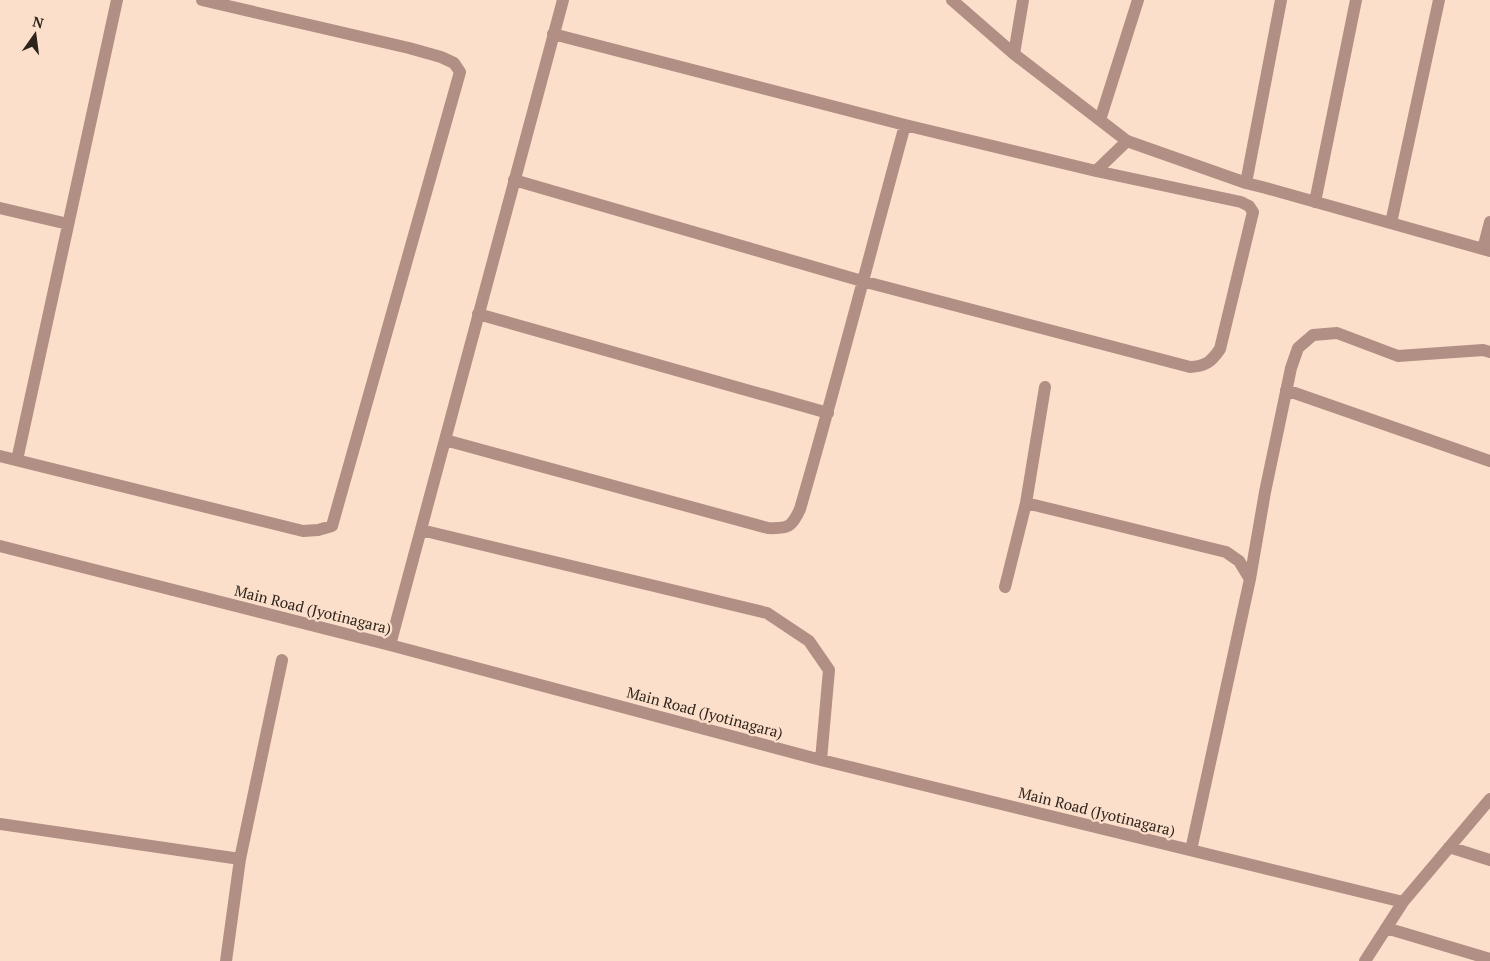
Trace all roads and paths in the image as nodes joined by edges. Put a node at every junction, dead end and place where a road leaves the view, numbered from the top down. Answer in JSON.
{"nodes":[{"id":1,"x":117,"y":0,"type":"edge"},
{"id":2,"x":202,"y":0,"type":"edge"},
{"id":3,"x":563,"y":0,"type":"edge"},
{"id":4,"x":952,"y":0,"type":"edge"},
{"id":5,"x":1023,"y":0,"type":"edge"},
{"id":6,"x":1138,"y":0,"type":"edge"},
{"id":7,"x":1281,"y":0,"type":"edge"},
{"id":8,"x":1356,"y":0,"type":"edge"},
{"id":9,"x":1439,"y":0,"type":"edge"},
{"id":10,"x":553,"y":34,"type":"junction"},
{"id":11,"x":1014,"y":54,"type":"junction"},
{"id":12,"x":1100,"y":120,"type":"junction"},
{"id":13,"x":905,"y":125,"type":"junction"},
{"id":14,"x":1127,"y":142,"type":"junction"},
{"id":15,"x":1096,"y":171,"type":"junction"},
{"id":16,"x":514,"y":180,"type":"junction"},
{"id":17,"x":1246,"y":184,"type":"junction"},
{"id":18,"x":1316,"y":202,"type":"junction"},
{"id":19,"x":0,"y":208,"type":"edge"},
{"id":20,"x":1490,"y":222,"type":"edge"},
{"id":21,"x":1391,"y":223,"type":"junction"},
{"id":22,"x":68,"y":224,"type":"junction"},
{"id":23,"x":1487,"y":250,"type":"edge"},
{"id":24,"x":862,"y":280,"type":"junction"},
{"id":25,"x":478,"y":314,"type":"junction"},
{"id":26,"x":1490,"y":352,"type":"edge"},
{"id":27,"x":1045,"y":387,"type":"dead end"},
{"id":28,"x":1286,"y":390,"type":"junction"},
{"id":29,"x":828,"y":413,"type":"junction"},
{"id":30,"x":446,"y":440,"type":"junction"},
{"id":31,"x":0,"y":456,"type":"edge"},
{"id":32,"x":17,"y":460,"type":"junction"},
{"id":33,"x":1490,"y":461,"type":"edge"},
{"id":34,"x":1026,"y":503,"type":"junction"},
{"id":35,"x":421,"y":530,"type":"junction"},
{"id":36,"x":0,"y":546,"type":"edge"},
{"id":37,"x":1250,"y":579,"type":"junction"},
{"id":38,"x":1005,"y":588,"type":"dead end"},
{"id":39,"x":390,"y":645,"type":"junction"},
{"id":40,"x":282,"y":660,"type":"dead end"},
{"id":41,"x":821,"y":760,"type":"junction"},
{"id":42,"x":1490,"y":799,"type":"edge"},
{"id":43,"x":0,"y":824,"type":"edge"},
{"id":44,"x":1450,"y":847,"type":"junction"},
{"id":45,"x":1192,"y":850,"type":"junction"},
{"id":46,"x":240,"y":859,"type":"junction"},
{"id":47,"x":1490,"y":860,"type":"edge"},
{"id":48,"x":1403,"y":902,"type":"junction"},
{"id":49,"x":1386,"y":928,"type":"junction"},
{"id":50,"x":1490,"y":959,"type":"edge"},
{"id":51,"x":226,"y":961,"type":"edge"},
{"id":52,"x":1365,"y":961,"type":"edge"}],
"edges":[{"from":1,"to":22,"type":"street"},
{"from":2,"to":32,"type":"street"},
{"from":3,"to":10,"type":"street"},
{"from":4,"to":11,"type":"street"},
{"from":5,"to":11,"type":"street"},
{"from":6,"to":12,"type":"street"},
{"from":7,"to":17,"type":"street"},
{"from":8,"to":18,"type":"street"},
{"from":9,"to":21,"type":"street"},
{"from":10,"to":13,"type":"street"},
{"from":10,"to":16,"type":"street"},
{"from":11,"to":12,"type":"street"},
{"from":12,"to":14,"type":"street"},
{"from":13,"to":15,"type":"street"},
{"from":13,"to":24,"type":"street"},
{"from":14,"to":15,"type":"street"},
{"from":14,"to":17,"type":"street"},
{"from":15,"to":24,"type":"street"},
{"from":16,"to":24,"type":"street"},
{"from":16,"to":25,"type":"street"},
{"from":17,"to":18,"type":"street"},
{"from":18,"to":21,"type":"street"},
{"from":19,"to":22,"type":"street"},
{"from":20,"to":23,"type":"street"},
{"from":21,"to":23,"type":"street"},
{"from":22,"to":32,"type":"street"},
{"from":24,"to":29,"type":"street"},
{"from":25,"to":29,"type":"street"},
{"from":25,"to":30,"type":"street"},
{"from":26,"to":28,"type":"street"},
{"from":27,"to":34,"type":"street"},
{"from":28,"to":33,"type":"street"},
{"from":28,"to":37,"type":"street"},
{"from":29,"to":30,"type":"street"},
{"from":30,"to":35,"type":"street"},
{"from":31,"to":32,"type":"street"},
{"from":34,"to":37,"type":"street"},
{"from":34,"to":38,"type":"street"},
{"from":35,"to":39,"type":"street"},
{"from":35,"to":41,"type":"street"},
{"from":36,"to":39,"type":"street","name":"Main Road (Jyotinagara)"},
{"from":37,"to":45,"type":"street"},
{"from":39,"to":41,"type":"street","name":"Main Road (Jyotinagara)"},
{"from":40,"to":46,"type":"street"},
{"from":41,"to":45,"type":"street","name":"Main Road (Jyotinagara)"},
{"from":42,"to":44,"type":"street"},
{"from":43,"to":46,"type":"street"},
{"from":44,"to":47,"type":"street"},
{"from":44,"to":48,"type":"street"},
{"from":45,"to":48,"type":"street","name":"Main Road (Jyotinagara)"},
{"from":46,"to":51,"type":"street"},
{"from":48,"to":49,"type":"street"},
{"from":49,"to":50,"type":"street"},
{"from":49,"to":52,"type":"street"}]}
